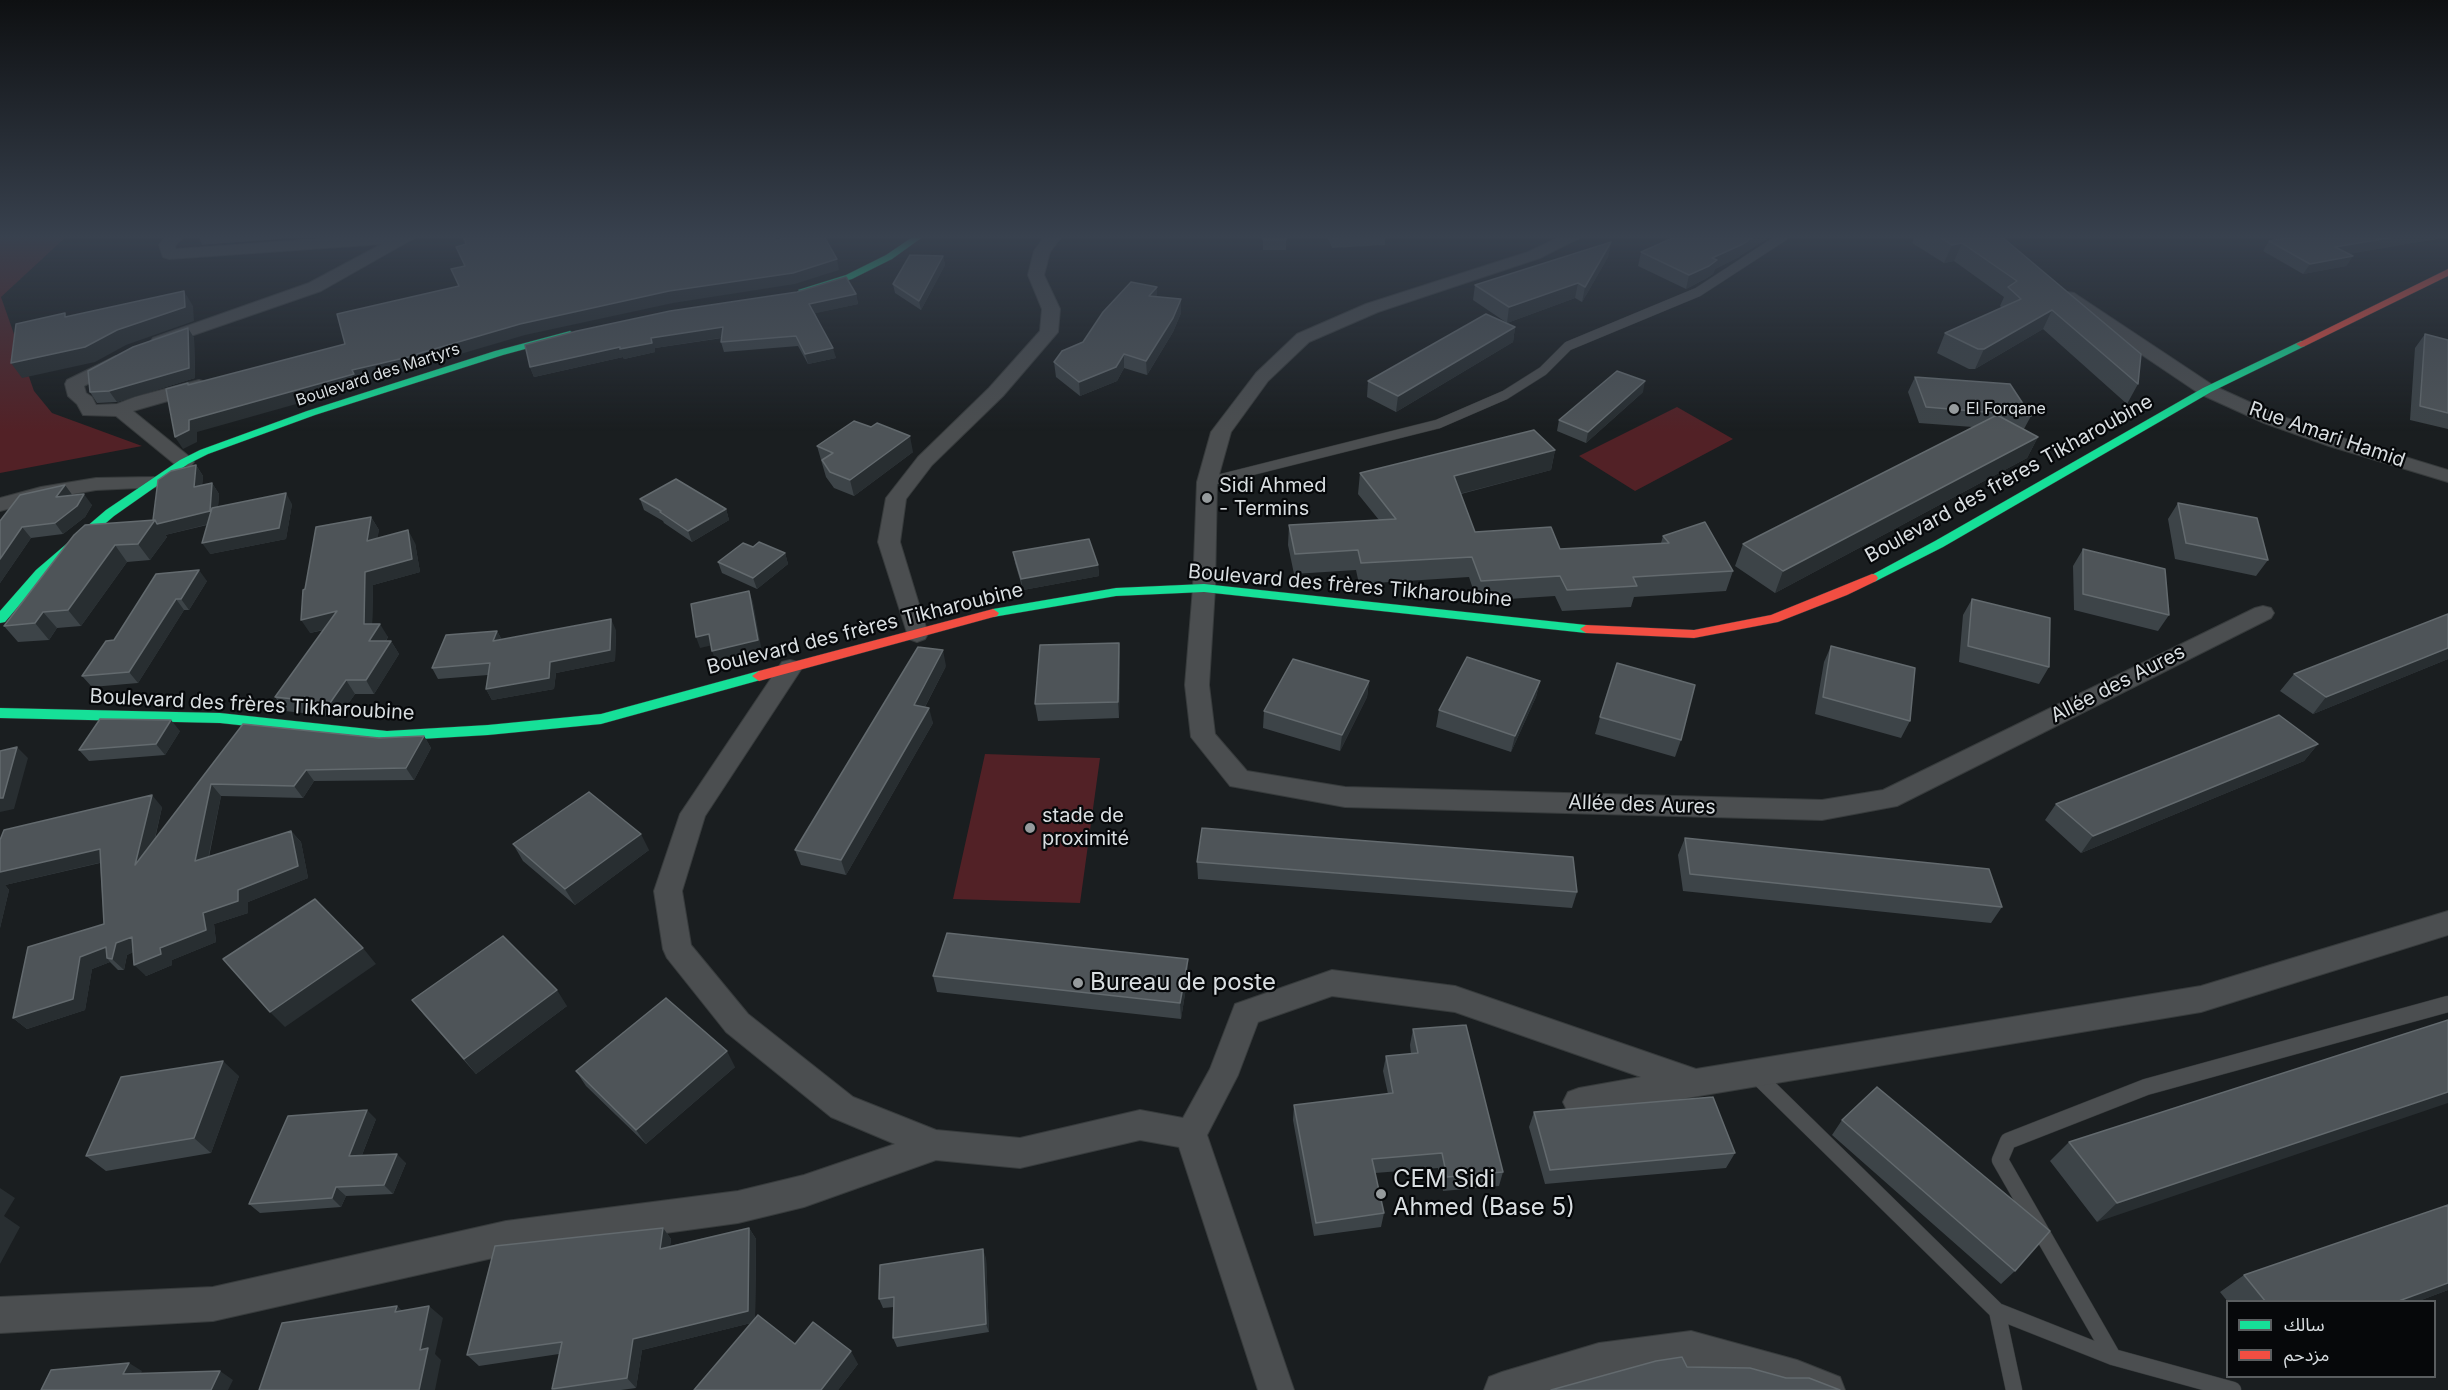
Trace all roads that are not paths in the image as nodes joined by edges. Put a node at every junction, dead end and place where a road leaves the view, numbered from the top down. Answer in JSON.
{"nodes":[{"id":1,"x":276,"y":301,"type":"edge"},
{"id":2,"x":1047,"y":301,"type":"edge"},
{"id":3,"x":1394,"y":301,"type":"edge"},
{"id":4,"x":1677,"y":301,"type":"edge"},
{"id":5,"x":2074,"y":301,"type":"edge"},
{"id":6,"x":2389,"y":301,"type":"edge"},
{"id":7,"x":588,"y":330,"type":"edge"},
{"id":8,"x":131,"y":372,"type":"edge"},
{"id":9,"x":88,"y":376,"type":"junction"},
{"id":10,"x":221,"y":380,"type":"edge"},
{"id":11,"x":2207,"y":390,"type":"junction"},
{"id":12,"x":120,"y":410,"type":"junction"},
{"id":13,"x":184,"y":462,"type":"junction"},
{"id":14,"x":2448,"y":476,"type":"edge"},
{"id":15,"x":153,"y":483,"type":"junction"},
{"id":16,"x":1208,"y":483,"type":"junction"},
{"id":17,"x":0,"y":505,"type":"edge"},
{"id":18,"x":1204,"y":588,"type":"junction"},
{"id":19,"x":2263,"y":613,"type":"dead end"},
{"id":20,"x":0,"y":619,"type":"edge"},
{"id":21,"x":917,"y":634,"type":"junction"},
{"id":22,"x":790,"y":668,"type":"junction"},
{"id":23,"x":0,"y":713,"type":"edge"},
{"id":24,"x":2448,"y":923,"type":"edge"},
{"id":25,"x":2448,"y":1004,"type":"edge"},
{"id":26,"x":1755,"y":1073,"type":"junction"},
{"id":27,"x":1697,"y":1083,"type":"junction"},
{"id":28,"x":1579,"y":1102,"type":"dead end"},
{"id":29,"x":1191,"y":1134,"type":"junction"},
{"id":30,"x":936,"y":1145,"type":"junction"},
{"id":31,"x":1997,"y":1311,"type":"junction"},
{"id":32,"x":0,"y":1315,"type":"edge"},
{"id":33,"x":2113,"y":1357,"type":"junction"},
{"id":34,"x":1276,"y":1390,"type":"edge"},
{"id":35,"x":1502,"y":1390,"type":"edge"},
{"id":36,"x":1827,"y":1390,"type":"edge"},
{"id":37,"x":2014,"y":1390,"type":"edge"},
{"id":38,"x":2233,"y":1390,"type":"edge"}],
"edges":[{"from":1,"to":9,"type":"street"},
{"from":2,"to":21,"type":"street"},
{"from":3,"to":16,"type":"street","name":"Allée des Aures"},
{"from":4,"to":16,"type":"lane"},
{"from":5,"to":11,"type":"street","name":"Rue Amari Hamid"},
{"from":6,"to":11,"type":"street","name":"Boulevard des frères Tikharoubine"},
{"from":7,"to":13,"type":"street","name":"Boulevard des Martyrs"},
{"from":8,"to":9,"type":"street"},
{"from":9,"to":12,"type":"street"},
{"from":10,"to":12,"type":"street"},
{"from":11,"to":14,"type":"street","name":"Rue Amari Hamid"},
{"from":11,"to":18,"type":"street","name":"Boulevard des frères Tikharoubine"},
{"from":12,"to":13,"type":"street"},
{"from":13,"to":15,"type":"street","name":"Boulevard des Martyrs"},
{"from":15,"to":17,"type":"street"},
{"from":15,"to":20,"type":"street","name":"Boulevard des Martyrs"},
{"from":16,"to":18,"type":"street","name":"Allée des Aures"},
{"from":18,"to":19,"type":"street","name":"Allée des Aures"},
{"from":18,"to":21,"type":"street","name":"Boulevard des frères Tikharoubine"},
{"from":21,"to":22,"type":"street","name":"Boulevard des frères Tikharoubine"},
{"from":22,"to":23,"type":"street","name":"Boulevard des frères Tikharoubine"},
{"from":22,"to":30,"type":"street"},
{"from":24,"to":26,"type":"street"},
{"from":25,"to":33,"type":"lane"},
{"from":26,"to":27,"type":"street"},
{"from":26,"to":31,"type":"lane"},
{"from":27,"to":28,"type":"street"},
{"from":27,"to":29,"type":"street"},
{"from":29,"to":30,"type":"street"},
{"from":29,"to":34,"type":"street"},
{"from":30,"to":32,"type":"street"},
{"from":31,"to":33,"type":"lane"},
{"from":31,"to":37,"type":"lane"},
{"from":33,"to":38,"type":"lane"},
{"from":35,"to":36,"type":"street"}]}
